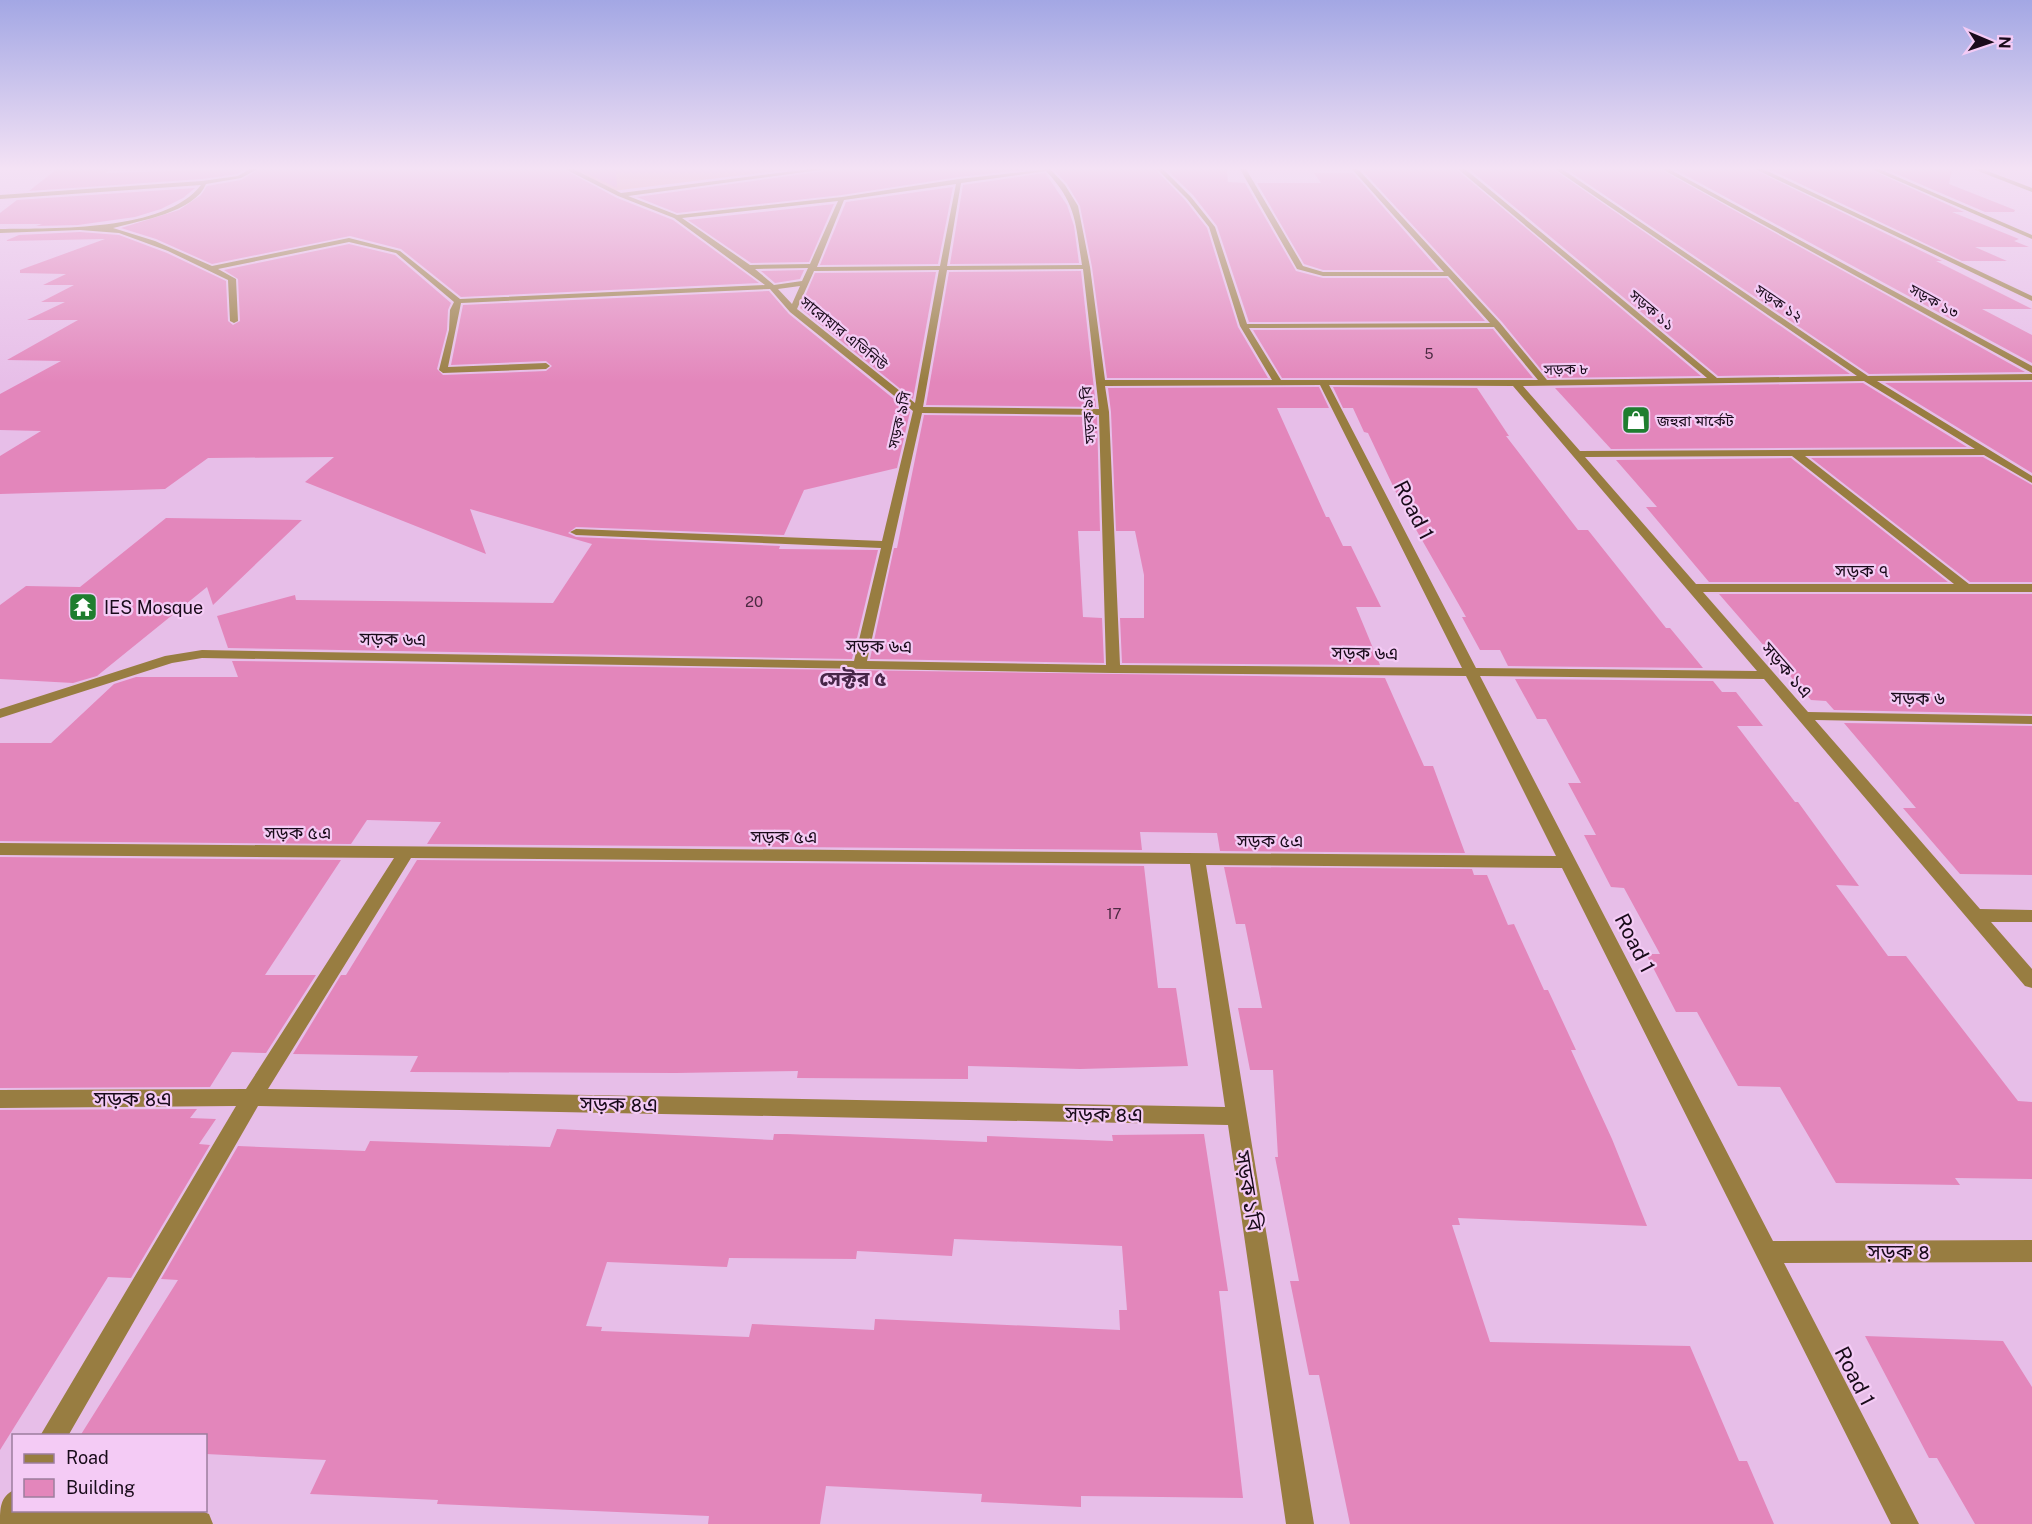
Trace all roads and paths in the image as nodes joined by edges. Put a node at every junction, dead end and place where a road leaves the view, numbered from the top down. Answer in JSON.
{"nodes":[{"id":1,"x":144,"y":240,"type":"edge"},
{"id":2,"x":347,"y":240,"type":"edge"},
{"id":3,"x":348,"y":240,"type":"edge"},
{"id":4,"x":709,"y":240,"type":"edge"},
{"id":5,"x":825,"y":240,"type":"edge"},
{"id":6,"x":949,"y":240,"type":"edge"},
{"id":7,"x":1081,"y":240,"type":"edge"},
{"id":8,"x":1216,"y":240,"type":"edge"},
{"id":9,"x":1284,"y":240,"type":"edge"},
{"id":10,"x":1418,"y":240,"type":"edge"},
{"id":11,"x":1546,"y":240,"type":"edge"},
{"id":12,"x":1663,"y":240,"type":"edge"},
{"id":13,"x":1796,"y":240,"type":"edge"},
{"id":14,"x":1908,"y":240,"type":"edge"},
{"id":15,"x":748,"y":267,"type":"junction"},
{"id":16,"x":1086,"y":267,"type":"junction"},
{"id":17,"x":212,"y":268,"type":"junction"},
{"id":18,"x":813,"y":268,"type":"junction"},
{"id":19,"x":944,"y":268,"type":"junction"},
{"id":20,"x":1448,"y":274,"type":"junction"},
{"id":21,"x":806,"y":283,"type":"junction"},
{"id":22,"x":772,"y":287,"type":"junction"},
{"id":23,"x":2032,"y":299,"type":"edge"},
{"id":24,"x":458,"y":301,"type":"junction"},
{"id":25,"x":792,"y":310,"type":"junction"},
{"id":26,"x":234,"y":321,"type":"dead end"},
{"id":27,"x":1497,"y":325,"type":"junction"},
{"id":28,"x":1244,"y":326,"type":"junction"},
{"id":29,"x":546,"y":366,"type":"dead end"},
{"id":30,"x":2032,"y":369,"type":"edge"},
{"id":31,"x":1864,"y":377,"type":"junction"},
{"id":32,"x":2032,"y":378,"type":"edge"},
{"id":33,"x":1714,"y":380,"type":"junction"},
{"id":34,"x":1276,"y":381,"type":"junction"},
{"id":35,"x":1323,"y":382,"type":"junction"},
{"id":36,"x":1515,"y":382,"type":"junction"},
{"id":37,"x":1101,"y":383,"type":"junction"},
{"id":38,"x":1545,"y":383,"type":"junction"},
{"id":39,"x":918,"y":410,"type":"junction"},
{"id":40,"x":1104,"y":412,"type":"junction"},
{"id":41,"x":1989,"y":452,"type":"junction"},
{"id":42,"x":1795,"y":453,"type":"junction"},
{"id":43,"x":1576,"y":454,"type":"junction"},
{"id":44,"x":2032,"y":480,"type":"edge"},
{"id":45,"x":576,"y":532,"type":"dead end"},
{"id":46,"x":886,"y":545,"type":"junction"},
{"id":47,"x":1692,"y":588,"type":"junction"},
{"id":48,"x":1966,"y":588,"type":"junction"},
{"id":49,"x":2032,"y":588,"type":"edge"},
{"id":50,"x":860,"y":664,"type":"junction"},
{"id":51,"x":1113,"y":669,"type":"junction"},
{"id":52,"x":1472,"y":672,"type":"junction"},
{"id":53,"x":1767,"y":675,"type":"junction"},
{"id":54,"x":0,"y":714,"type":"edge"},
{"id":55,"x":1803,"y":716,"type":"junction"},
{"id":56,"x":2032,"y":720,"type":"edge"},
{"id":57,"x":0,"y":849,"type":"edge"},
{"id":58,"x":406,"y":852,"type":"junction"},
{"id":59,"x":1197,"y":859,"type":"junction"},
{"id":60,"x":1569,"y":862,"type":"junction"},
{"id":61,"x":1975,"y":915,"type":"junction"},
{"id":62,"x":2032,"y":916,"type":"edge"},
{"id":63,"x":2032,"y":981,"type":"edge"},
{"id":64,"x":252,"y":1097,"type":"junction"},
{"id":65,"x":0,"y":1099,"type":"edge"},
{"id":66,"x":1237,"y":1116,"type":"junction"},
{"id":67,"x":2032,"y":1251,"type":"edge"},
{"id":68,"x":1767,"y":1252,"type":"junction"},
{"id":69,"x":54,"y":1434,"type":"edge"},
{"id":70,"x":6,"y":1512,"type":"edge"},
{"id":71,"x":199,"y":1524,"type":"edge"},
{"id":72,"x":1300,"y":1524,"type":"edge"},
{"id":73,"x":1905,"y":1524,"type":"edge"}],
"edges":[{"from":1,"to":17,"type":"street"},
{"from":2,"to":17,"type":"street"},
{"from":3,"to":24,"type":"street"},
{"from":4,"to":15,"type":"street","name":"সারোয়ার এভিনিউ"},
{"from":5,"to":18,"type":"street"},
{"from":6,"to":19,"type":"street","name":"সড়ক ৯সি"},
{"from":7,"to":16,"type":"street","name":"সড়ক ৯বি"},
{"from":8,"to":28,"type":"street"},
{"from":9,"to":20,"type":"street"},
{"from":10,"to":20,"type":"street"},
{"from":11,"to":33,"type":"street","name":"সড়ক ১১"},
{"from":12,"to":31,"type":"street","name":"সড়ক ১২"},
{"from":13,"to":30,"type":"street","name":"সড়ক ১৩"},
{"from":14,"to":23,"type":"street"},
{"from":15,"to":18,"type":"street"},
{"from":15,"to":22,"type":"street","name":"সারোয়ার এভিনিউ"},
{"from":16,"to":19,"type":"street"},
{"from":16,"to":37,"type":"street","name":"সড়ক ৯বি"},
{"from":17,"to":26,"type":"street"},
{"from":18,"to":19,"type":"street"},
{"from":18,"to":21,"type":"street"},
{"from":19,"to":39,"type":"street","name":"সড়ক ৯সি"},
{"from":20,"to":27,"type":"street"},
{"from":21,"to":22,"type":"street"},
{"from":21,"to":25,"type":"street"},
{"from":22,"to":24,"type":"street"},
{"from":22,"to":25,"type":"street","name":"সারোয়ার এভিনিউ"},
{"from":24,"to":29,"type":"street"},
{"from":25,"to":39,"type":"street","name":"সারোয়ার এভিনিউ"},
{"from":27,"to":28,"type":"street"},
{"from":27,"to":38,"type":"street"},
{"from":28,"to":34,"type":"street"},
{"from":31,"to":32,"type":"street","name":"সড়ক ৮"},
{"from":31,"to":33,"type":"street","name":"সড়ক ৮"},
{"from":31,"to":41,"type":"street","name":"সড়ক ১২"},
{"from":33,"to":38,"type":"street","name":"সড়ক ৮"},
{"from":34,"to":35,"type":"street","name":"সড়ক ৮"},
{"from":34,"to":37,"type":"street","name":"সড়ক ৮"},
{"from":35,"to":36,"type":"street","name":"সড়ক ৮"},
{"from":35,"to":52,"type":"street","name":"Road 1"},
{"from":36,"to":38,"type":"street","name":"সড়ক ৮"},
{"from":36,"to":43,"type":"street","name":"সড়ক ১এ"},
{"from":37,"to":40,"type":"street","name":"সড়ক ৯বি"},
{"from":39,"to":40,"type":"street"},
{"from":39,"to":46,"type":"street","name":"সড়ক ৯সি"},
{"from":40,"to":51,"type":"street","name":"সড়ক ৯বি"},
{"from":41,"to":42,"type":"street"},
{"from":41,"to":44,"type":"street","name":"সড়ক ১২"},
{"from":42,"to":43,"type":"street"},
{"from":42,"to":48,"type":"street"},
{"from":43,"to":47,"type":"street","name":"সড়ক ১এ"},
{"from":45,"to":46,"type":"street"},
{"from":46,"to":50,"type":"street","name":"সড়ক ৯সি"},
{"from":47,"to":48,"type":"street","name":"সড়ক ৭"},
{"from":47,"to":53,"type":"street","name":"সড়ক ১এ"},
{"from":48,"to":49,"type":"street","name":"সড়ক ৭"},
{"from":50,"to":51,"type":"street","name":"সড়ক ৬এ"},
{"from":50,"to":54,"type":"street","name":"সড়ক ৬এ"},
{"from":51,"to":52,"type":"street","name":"সড়ক ৬এ"},
{"from":52,"to":53,"type":"street","name":"সড়ক ৬এ"},
{"from":52,"to":60,"type":"street","name":"Road 1"},
{"from":53,"to":55,"type":"street","name":"সড়ক ১এ"},
{"from":55,"to":56,"type":"street","name":"সড়ক ৬"},
{"from":55,"to":61,"type":"street","name":"সড়ক ১এ"},
{"from":57,"to":58,"type":"street","name":"সড়ক ৫এ"},
{"from":58,"to":59,"type":"street","name":"সড়ক ৫এ"},
{"from":58,"to":64,"type":"street"},
{"from":59,"to":60,"type":"street","name":"সড়ক ৫এ"},
{"from":59,"to":66,"type":"street","name":"সড়ক ১বি"},
{"from":60,"to":68,"type":"street","name":"Road 1"},
{"from":61,"to":62,"type":"street"},
{"from":61,"to":63,"type":"street","name":"সড়ক ১এ"},
{"from":64,"to":65,"type":"street","name":"সড়ক ৪এ"},
{"from":64,"to":66,"type":"street","name":"সড়ক ৪এ"},
{"from":64,"to":69,"type":"street"},
{"from":66,"to":72,"type":"street","name":"সড়ক ১বি"},
{"from":67,"to":68,"type":"street","name":"সড়ক ৪"},
{"from":68,"to":73,"type":"street","name":"Road 1"},
{"from":70,"to":71,"type":"street"}]}
